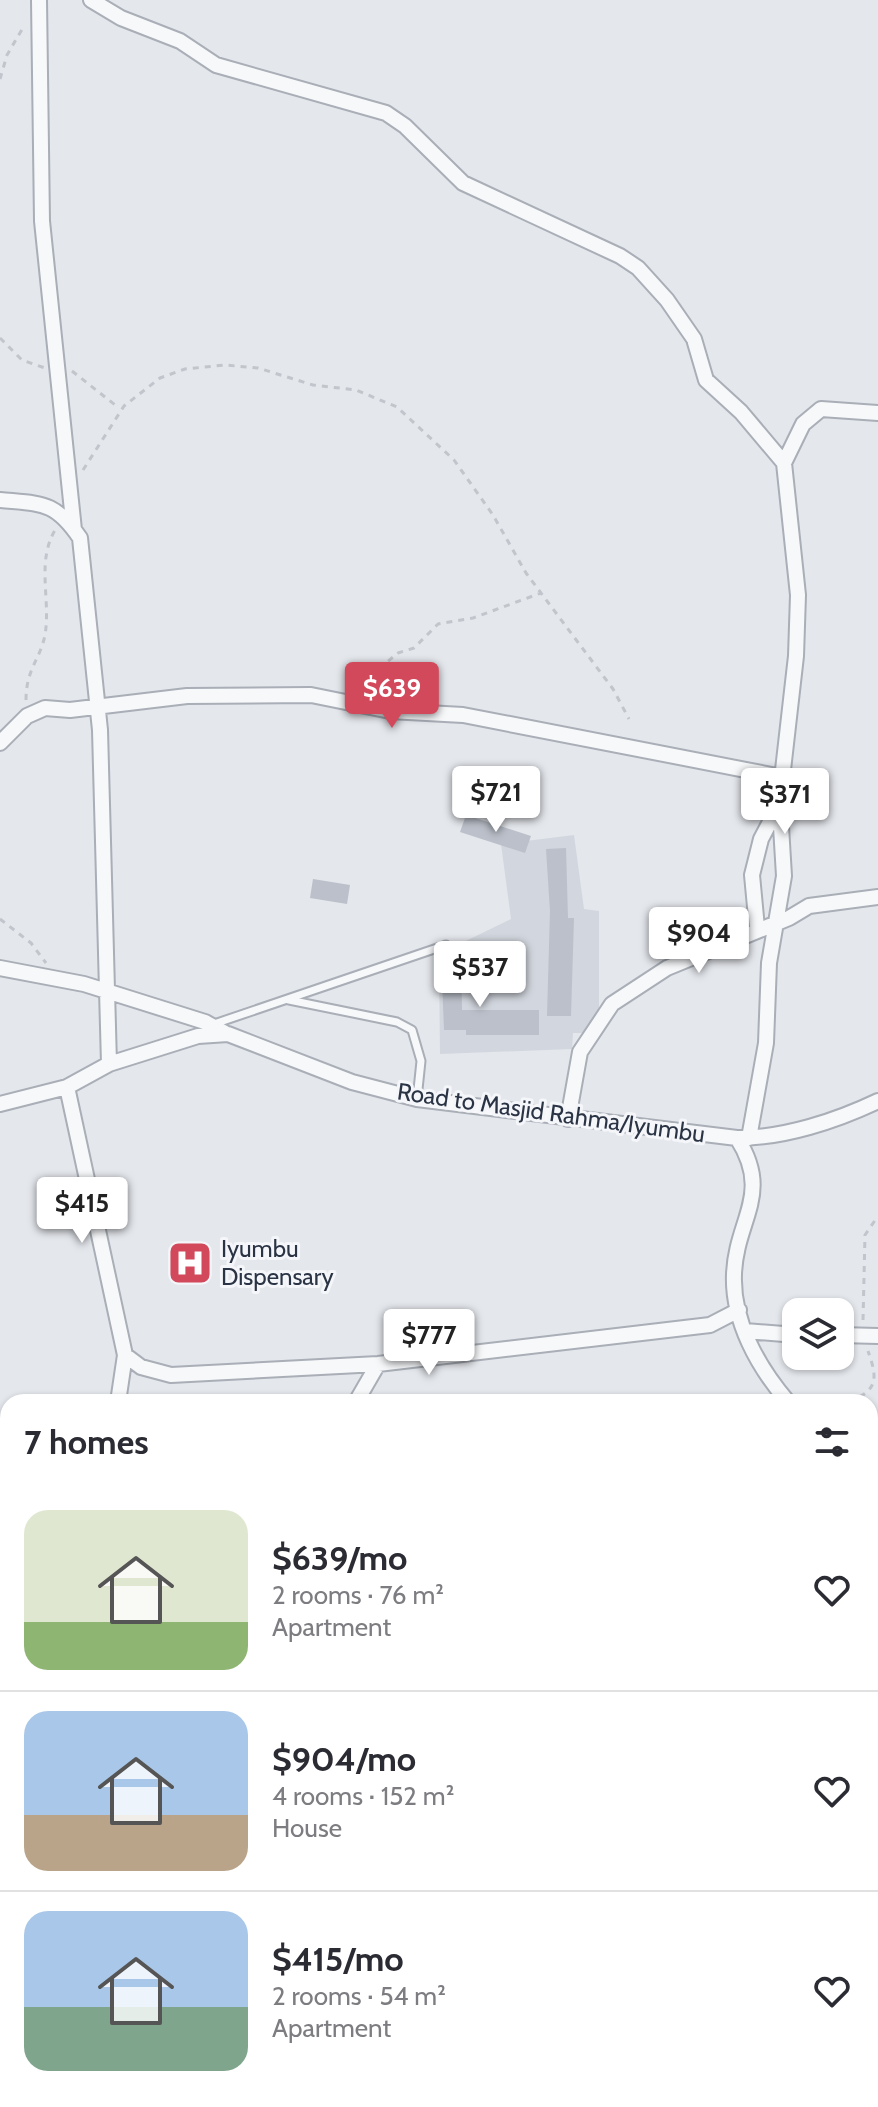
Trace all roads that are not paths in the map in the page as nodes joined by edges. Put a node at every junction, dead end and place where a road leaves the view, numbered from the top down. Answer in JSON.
{"nodes":[{"id":1,"x":39,"y":0,"type":"edge"},
{"id":2,"x":91,"y":0,"type":"edge"},
{"id":3,"x":878,"y":413,"type":"edge"},
{"id":4,"x":784,"y":463,"type":"junction"},
{"id":5,"x":0,"y":500,"type":"edge"},
{"id":6,"x":74,"y":530,"type":"junction"},
{"id":7,"x":99,"y":705,"type":"junction"},
{"id":8,"x":0,"y":743,"type":"edge"},
{"id":9,"x":782,"y":777,"type":"junction"},
{"id":10,"x":779,"y":805,"type":"junction"},
{"id":11,"x":878,"y":897,"type":"edge"},
{"id":12,"x":775,"y":923,"type":"junction"},
{"id":13,"x":757,"y":928,"type":"junction"},
{"id":14,"x":446,"y":945,"type":"dead end"},
{"id":15,"x":0,"y":968,"type":"edge"},
{"id":16,"x":110,"y":992,"type":"junction"},
{"id":17,"x":287,"y":999,"type":"junction"},
{"id":18,"x":212,"y":1025,"type":"junction"},
{"id":19,"x":228,"y":1034,"type":"junction"},
{"id":20,"x":109,"y":1064,"type":"junction"},
{"id":21,"x":67,"y":1087,"type":"junction"},
{"id":22,"x":417,"y":1099,"type":"junction"},
{"id":23,"x":878,"y":1101,"type":"edge"},
{"id":24,"x":0,"y":1104,"type":"edge"},
{"id":25,"x":568,"y":1119,"type":"junction"},
{"id":26,"x":743,"y":1138,"type":"junction"},
{"id":27,"x":739,"y":1310,"type":"junction"},
{"id":28,"x":745,"y":1331,"type":"junction"},
{"id":29,"x":782,"y":1334,"type":"edge"},
{"id":30,"x":125,"y":1355,"type":"junction"},
{"id":31,"x":378,"y":1364,"type":"junction"},
{"id":32,"x":119,"y":1394,"type":"edge"},
{"id":33,"x":361,"y":1394,"type":"edge"},
{"id":34,"x":783,"y":1394,"type":"edge"}],
"edges":[{"from":1,"to":6,"type":"street"},
{"from":2,"to":4,"type":"street"},
{"from":3,"to":4,"type":"street"},
{"from":4,"to":9,"type":"street"},
{"from":5,"to":6,"type":"street"},
{"from":6,"to":7,"type":"street"},
{"from":7,"to":8,"type":"street"},
{"from":7,"to":9,"type":"street"},
{"from":7,"to":16,"type":"street"},
{"from":9,"to":10,"type":"street"},
{"from":10,"to":12,"type":"street"},
{"from":10,"to":13,"type":"street"},
{"from":11,"to":12,"type":"street"},
{"from":12,"to":13,"type":"street"},
{"from":12,"to":26,"type":"street"},
{"from":13,"to":25,"type":"street"},
{"from":14,"to":17,"type":"lane"},
{"from":15,"to":16,"type":"street"},
{"from":16,"to":18,"type":"street"},
{"from":16,"to":20,"type":"street"},
{"from":17,"to":18,"type":"lane"},
{"from":17,"to":22,"type":"lane"},
{"from":18,"to":19,"type":"street"},
{"from":19,"to":20,"type":"street","name":"Road to Masjid Rahma/Iyumbu"},
{"from":19,"to":22,"type":"street","name":"Road to Masjid Rahma/Iyumbu"},
{"from":20,"to":21,"type":"street","name":"Road to Masjid Rahma/Iyumbu"},
{"from":21,"to":24,"type":"street","name":"Road to Masjid Rahma/Iyumbu"},
{"from":21,"to":30,"type":"street"},
{"from":22,"to":25,"type":"street","name":"Road to Masjid Rahma/Iyumbu"},
{"from":23,"to":26,"type":"street","name":"Road to Masjid Rahma/Iyumbu"},
{"from":25,"to":26,"type":"street","name":"Road to Masjid Rahma/Iyumbu"},
{"from":26,"to":27,"type":"street"},
{"from":27,"to":28,"type":"street"},
{"from":27,"to":31,"type":"street"},
{"from":28,"to":29,"type":"street"},
{"from":28,"to":34,"type":"street"},
{"from":30,"to":31,"type":"street"},
{"from":30,"to":32,"type":"street"},
{"from":31,"to":33,"type":"street"}]}
